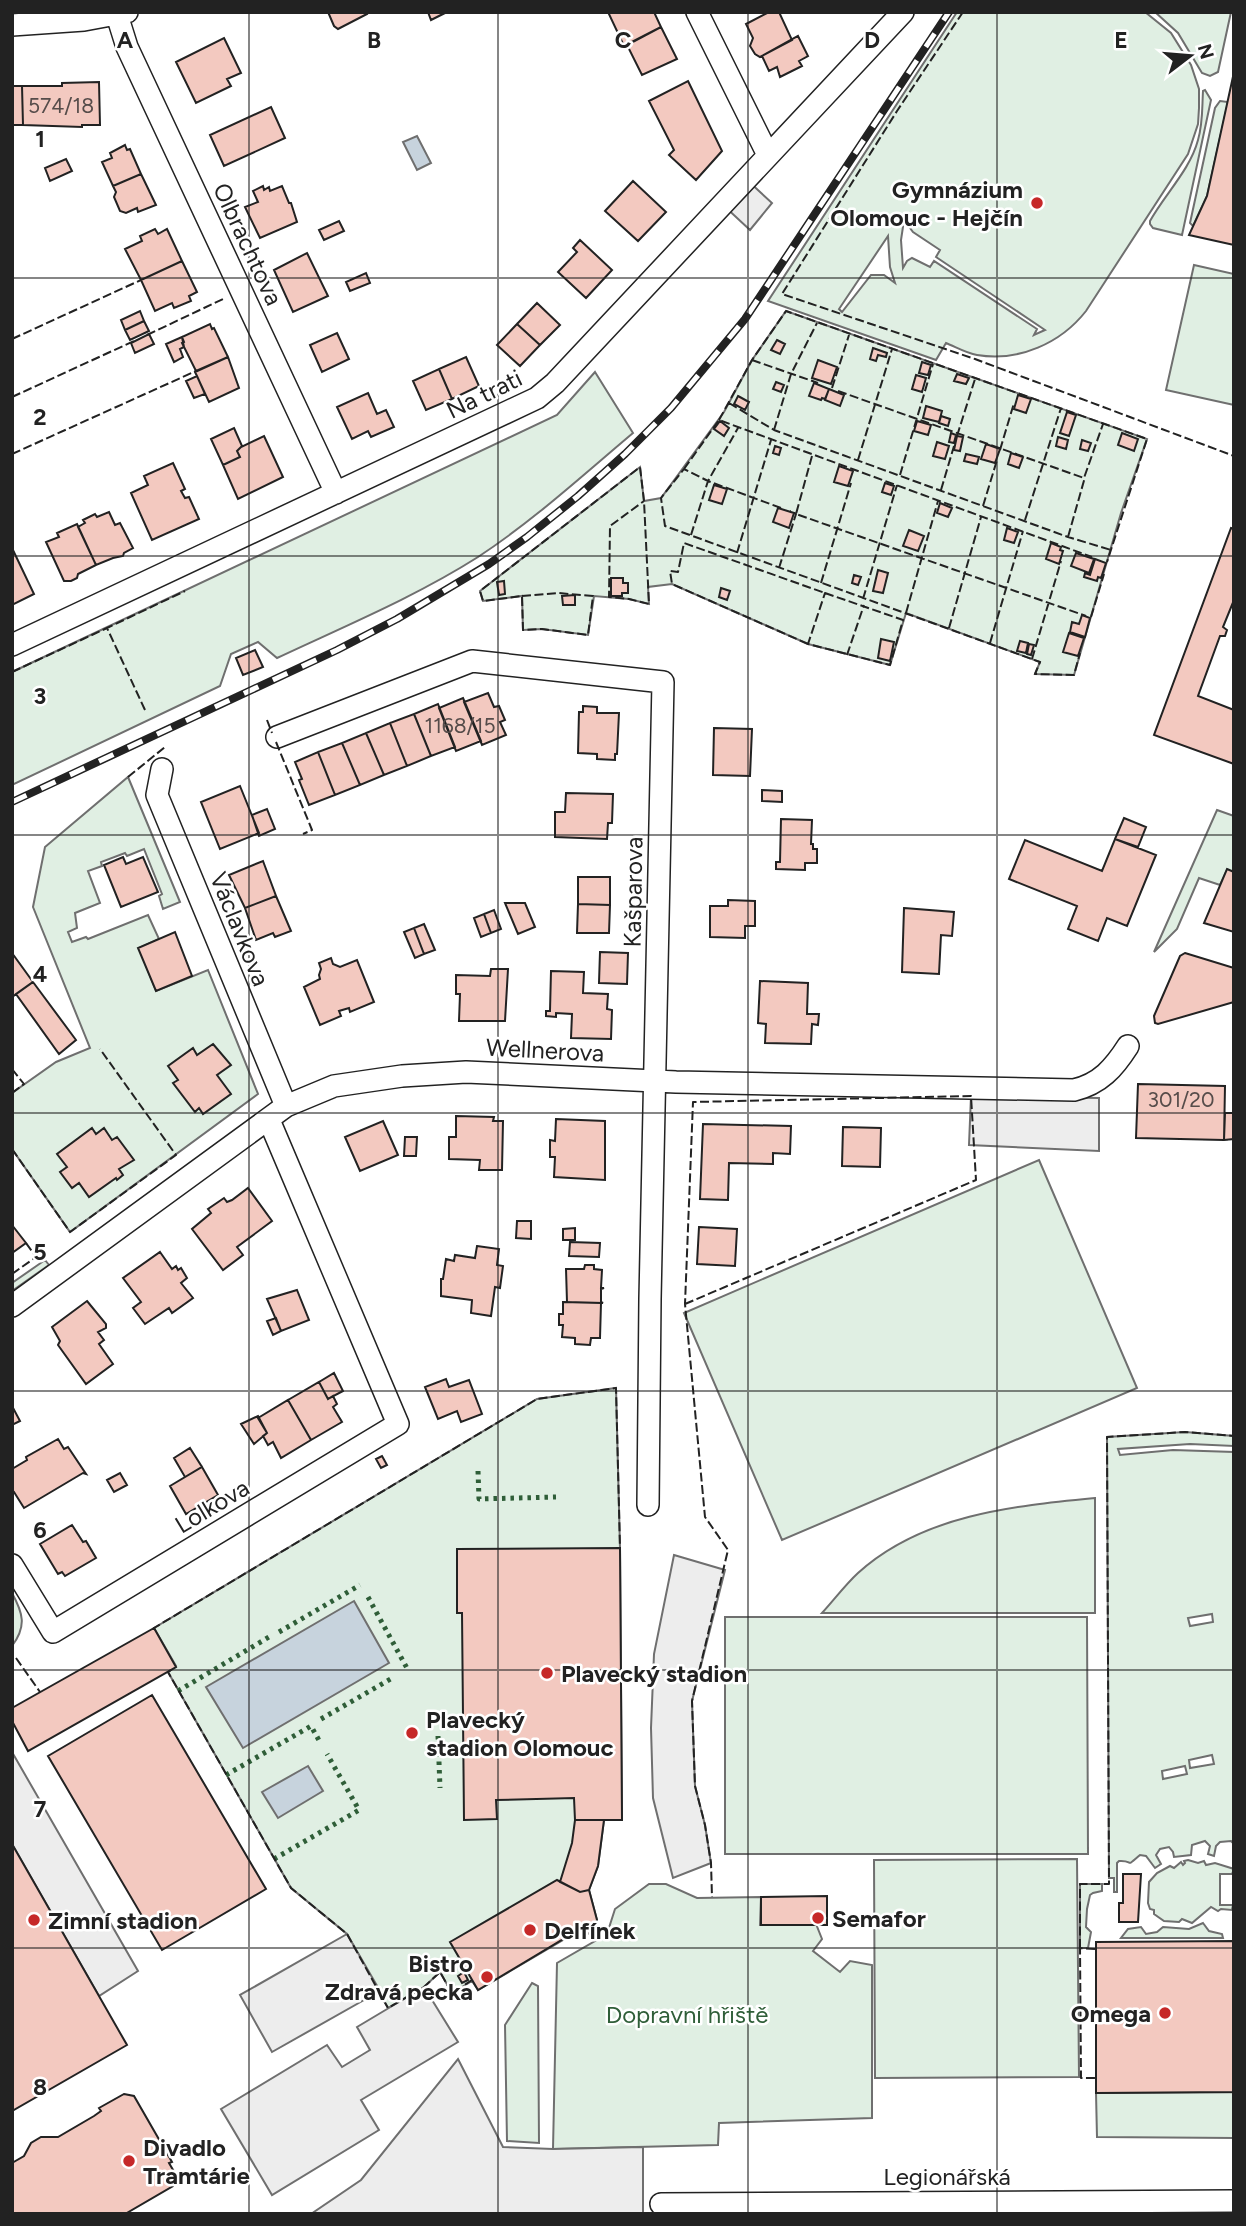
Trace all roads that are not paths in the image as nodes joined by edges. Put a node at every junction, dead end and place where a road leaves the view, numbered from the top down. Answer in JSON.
{"nodes":[{"id":1,"x":697,"y":12,"type":"edge"},
{"id":2,"x":903,"y":12,"type":"edge"},
{"id":3,"x":122,"y":14,"type":"edge"},
{"id":4,"x":12,"y":25,"type":"edge"},
{"id":5,"x":768,"y":155,"type":"junction"},
{"id":6,"x":336,"y":493,"type":"junction"},
{"id":7,"x":12,"y":645,"type":"edge"},
{"id":8,"x":277,"y":737,"type":"dead end"},
{"id":9,"x":162,"y":769,"type":"dead end"},
{"id":10,"x":1128,"y":1046,"type":"dead end"},
{"id":11,"x":656,"y":1081,"type":"junction"},
{"id":12,"x":286,"y":1106,"type":"junction"},
{"id":13,"x":269,"y":1120,"type":"junction"},
{"id":14,"x":12,"y":1306,"type":"edge"},
{"id":15,"x":648,"y":1505,"type":"dead end"},
{"id":16,"x":12,"y":1565,"type":"edge"},
{"id":17,"x":1234,"y":2201,"type":"edge"},
{"id":18,"x":661,"y":2204,"type":"dead end"}],
"edges":[{"from":1,"to":5,"type":"street"},
{"from":2,"to":5,"type":"street","name":"Na trati"},
{"from":3,"to":4,"type":"street"},
{"from":3,"to":6,"type":"street","name":"Olbrachtova"},
{"from":5,"to":6,"type":"street","name":"Na trati"},
{"from":6,"to":7,"type":"street","name":"Na trati"},
{"from":8,"to":11,"type":"street","name":"Kašparova"},
{"from":9,"to":12,"type":"street","name":"Václavkova"},
{"from":10,"to":11,"type":"street","name":"Wellnerova"},
{"from":11,"to":12,"type":"street","name":"Wellnerova"},
{"from":11,"to":15,"type":"street","name":"Kašparova"},
{"from":12,"to":13,"type":"street","name":"Wellnerova"},
{"from":13,"to":14,"type":"street","name":"Wellnerova"},
{"from":13,"to":16,"type":"street","name":"Lolkova"},
{"from":17,"to":18,"type":"street","name":"Legionářská"}]}
